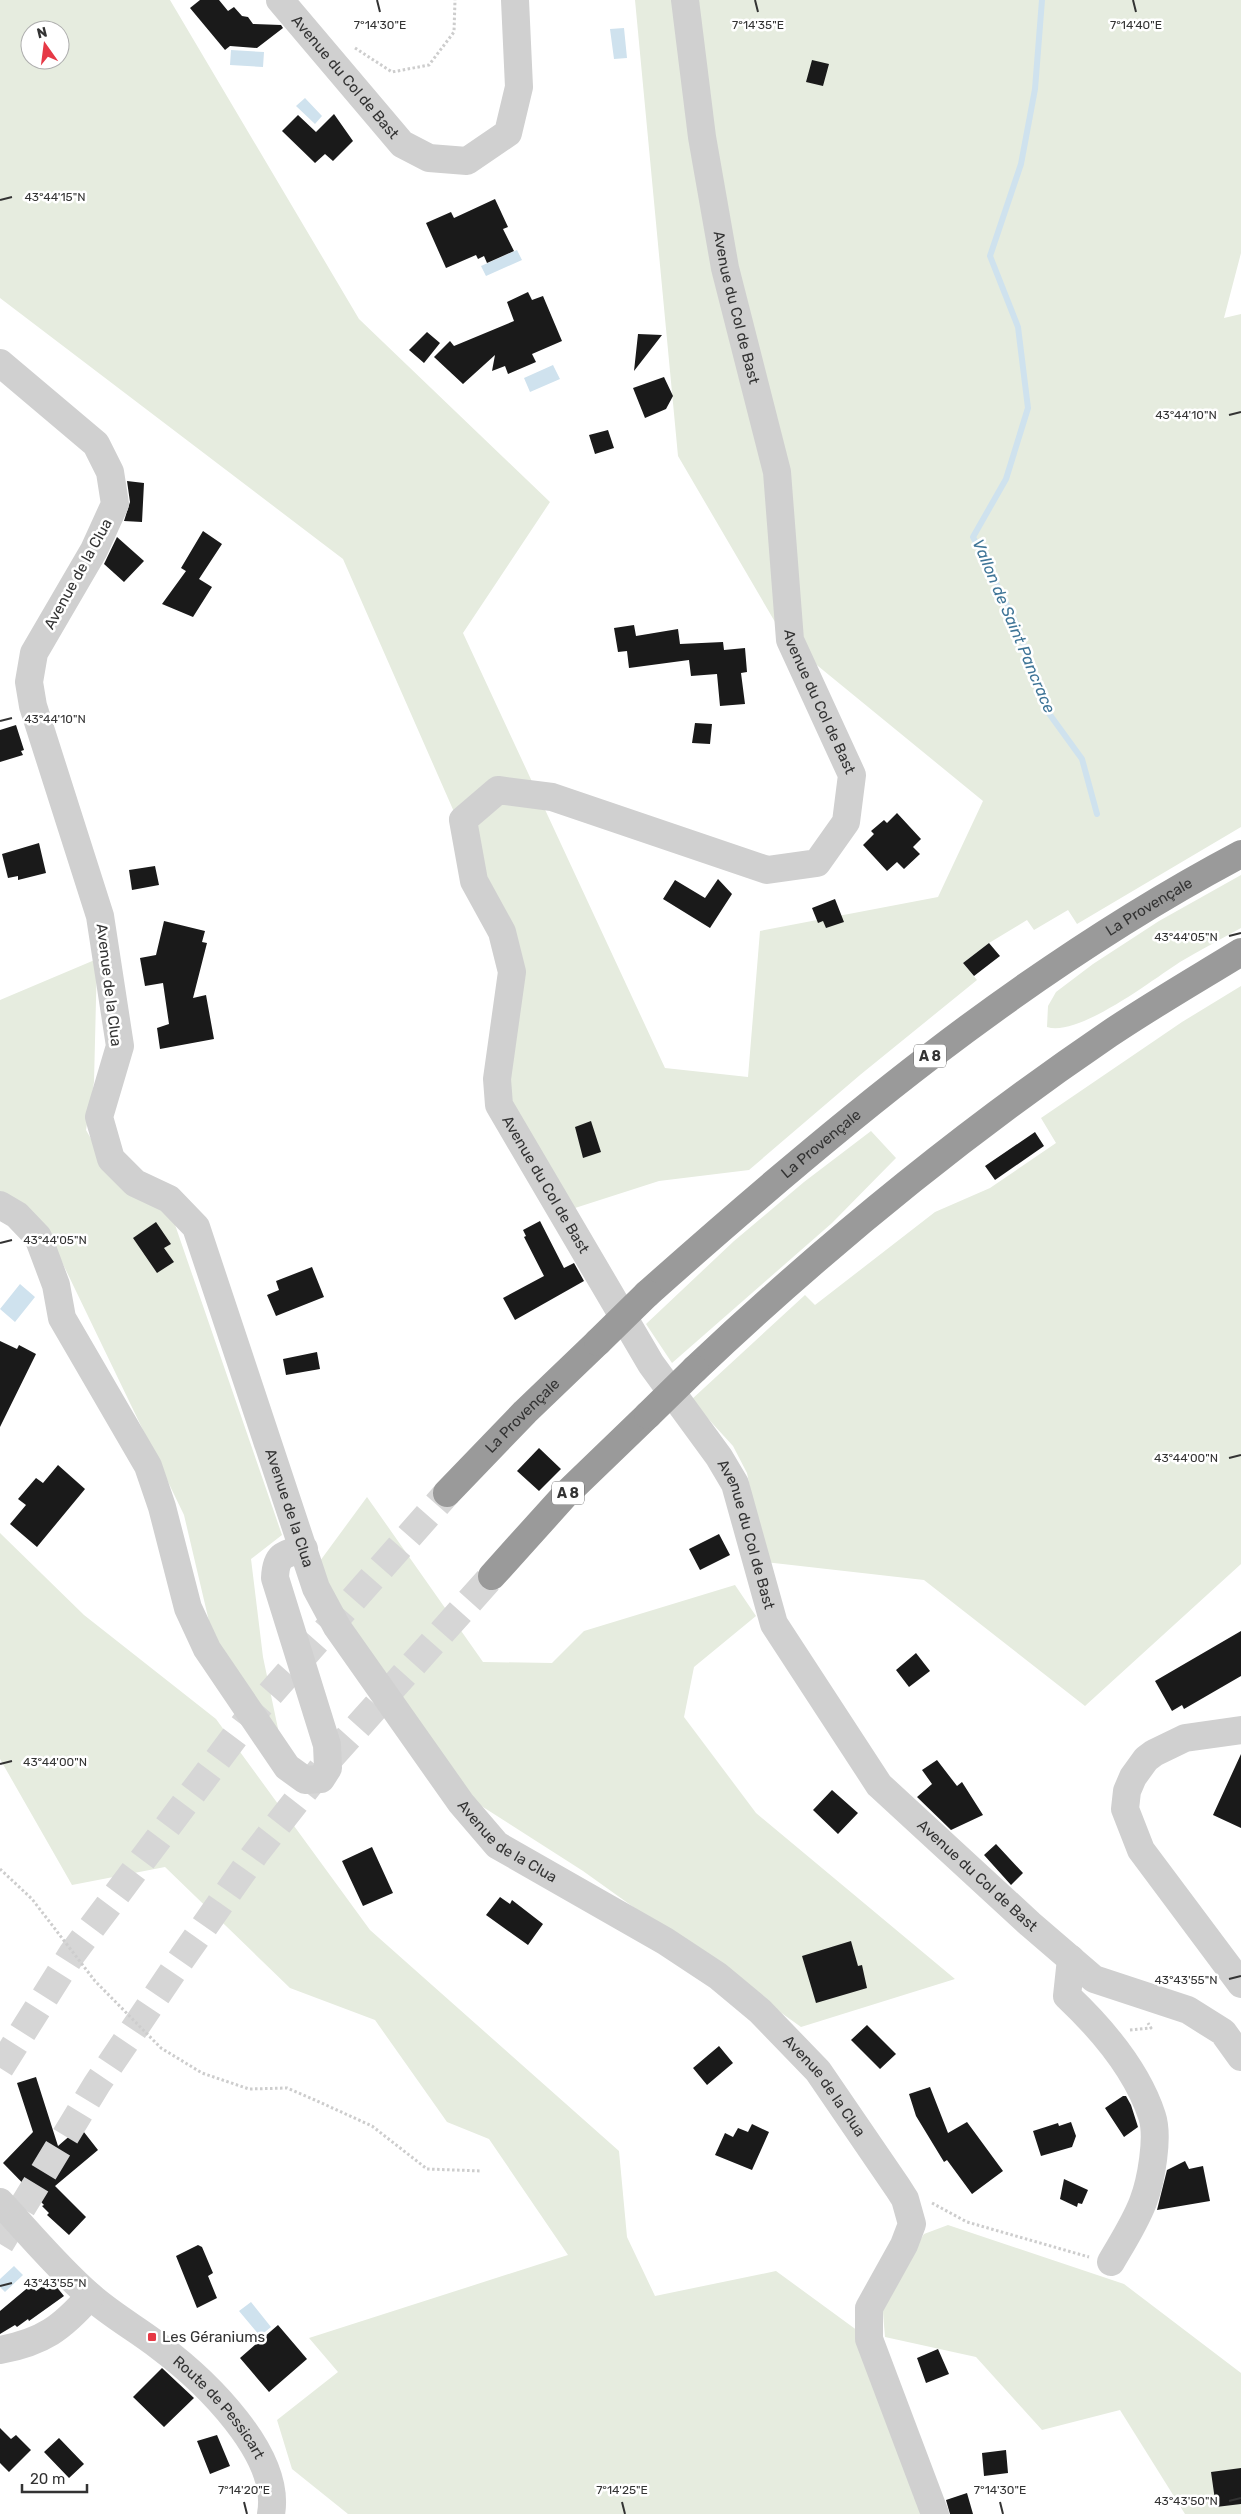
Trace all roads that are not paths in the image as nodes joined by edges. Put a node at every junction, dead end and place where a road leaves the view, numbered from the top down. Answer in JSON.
{"nodes":[{"id":1,"x":280,"y":0,"type":"edge"},
{"id":2,"x":515,"y":0,"type":"edge"},
{"id":3,"x":685,"y":0,"type":"edge"},
{"id":4,"x":0,"y":363,"type":"edge"},
{"id":5,"x":1241,"y":854,"type":"edge"},
{"id":6,"x":1241,"y":952,"type":"edge"},
{"id":7,"x":0,"y":1205,"type":"edge"},
{"id":8,"x":447,"y":1493,"type":"tunnel mouth"},
{"id":9,"x":304,"y":1549,"type":"junction"},
{"id":10,"x":492,"y":1576,"type":"tunnel mouth"},
{"id":11,"x":1241,"y":1730,"type":"edge"},
{"id":12,"x":1071,"y":1959,"type":"junction"},
{"id":13,"x":1241,"y":1984,"type":"edge"},
{"id":14,"x":1241,"y":2057,"type":"edge"},
{"id":15,"x":0,"y":2202,"type":"edge"},
{"id":16,"x":1111,"y":2262,"type":"road end"},
{"id":17,"x":90,"y":2296,"type":"junction"},
{"id":18,"x":0,"y":2350,"type":"edge"},
{"id":19,"x":271,"y":2514,"type":"edge"},
{"id":20,"x":935,"y":2514,"type":"edge"}],
"edges":[{"from":1,"to":2,"type":"street","name":"Avenue du Col de Bast"},
{"from":3,"to":12,"type":"street","name":"Avenue du Col de Bast"},
{"from":4,"to":9,"type":"street","name":"Avenue de la Clua"},
{"from":5,"to":8,"type":"highway","name":"La Provençale","number":"A 8","bridge":true},
{"from":6,"to":10,"type":"highway","number":"A 8","bridge":true},
{"from":7,"to":9,"type":"street"},
{"from":9,"to":20,"type":"street","name":"Avenue de la Clua"},
{"from":11,"to":13,"type":"street"},
{"from":12,"to":14,"type":"street","name":"Avenue du Col de Bast"},
{"from":12,"to":16,"type":"street"},
{"from":15,"to":17,"type":"street","name":"Route de Pessicart"},
{"from":17,"to":18,"type":"street"},
{"from":17,"to":19,"type":"street","name":"Route de Pessicart"}]}
